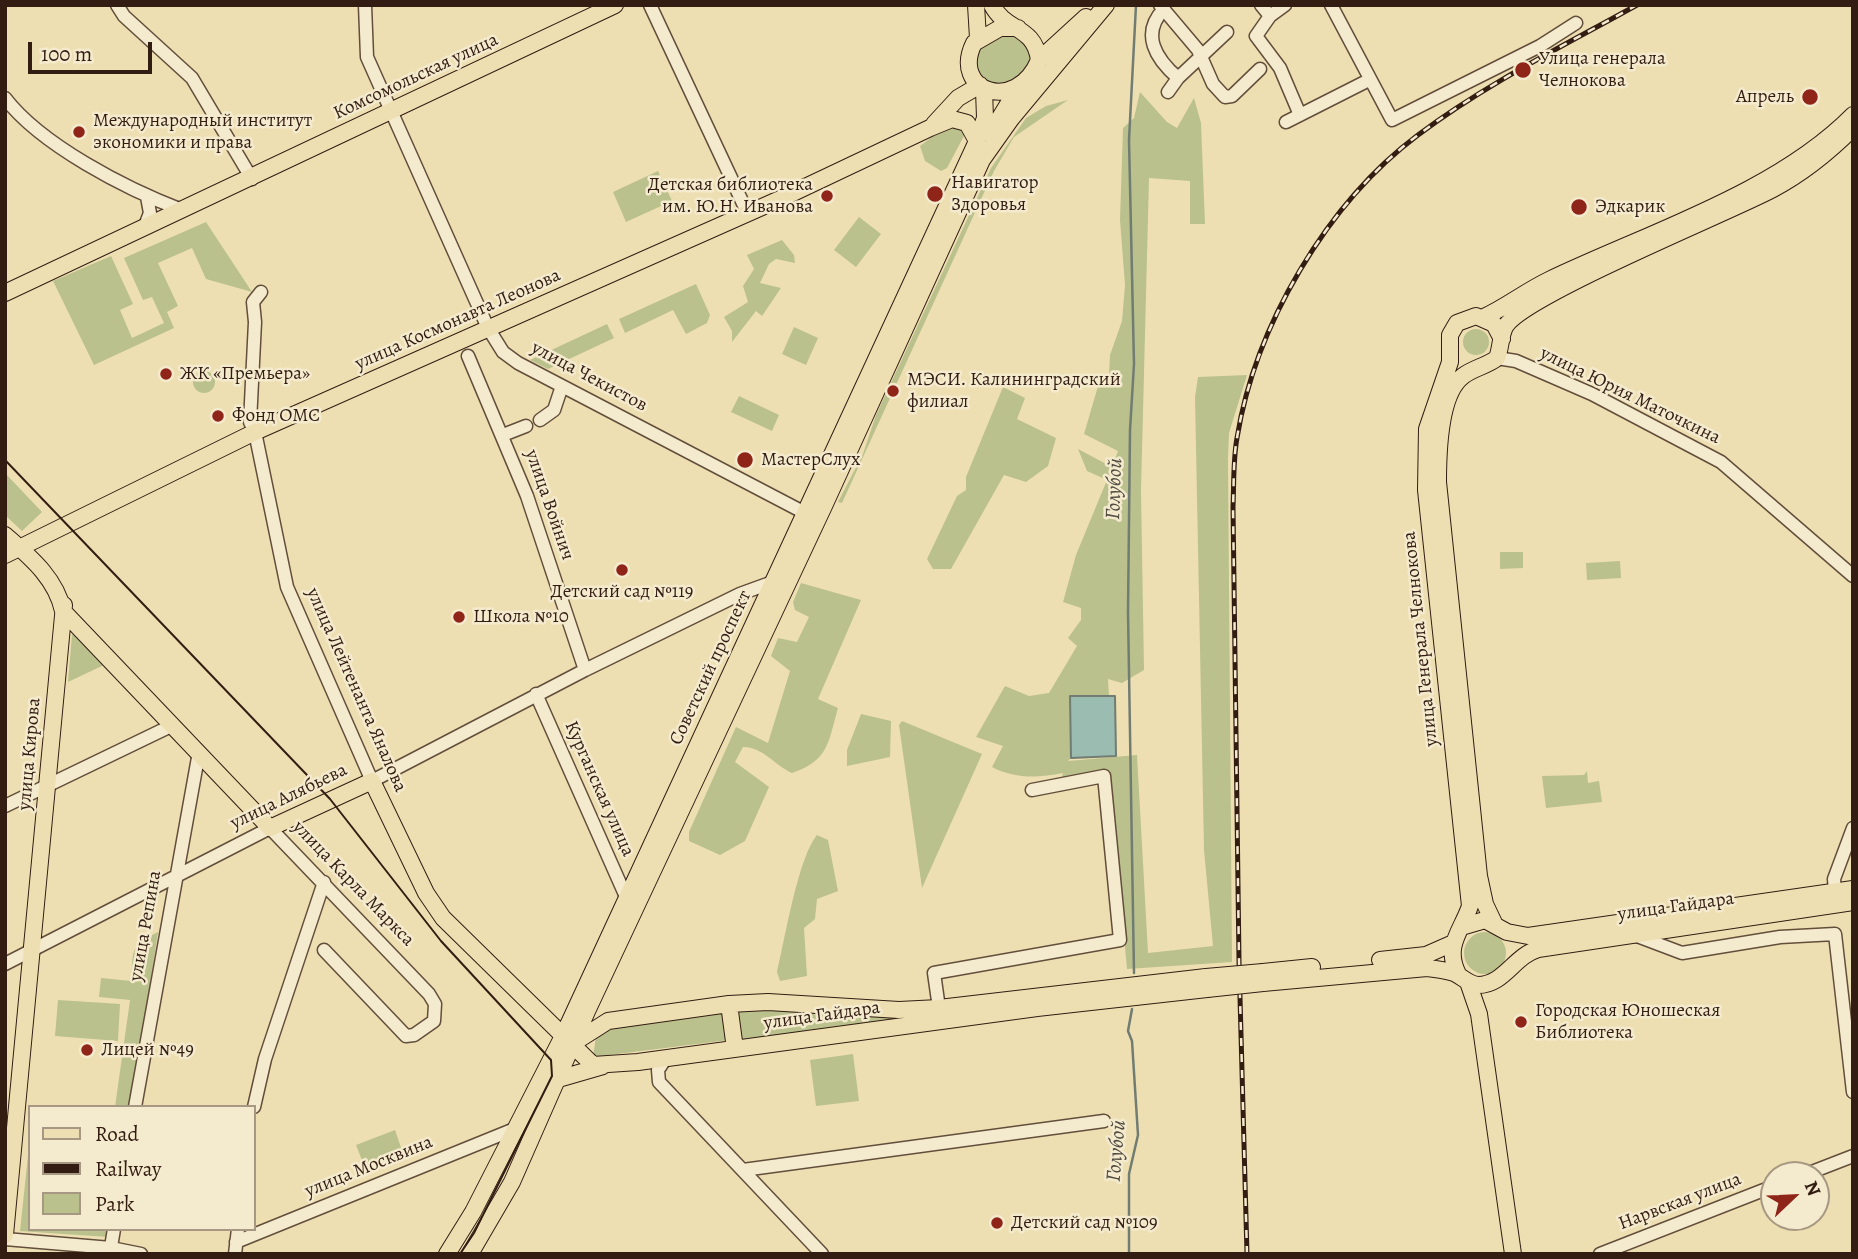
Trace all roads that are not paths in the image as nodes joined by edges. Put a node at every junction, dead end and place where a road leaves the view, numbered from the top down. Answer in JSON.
{"nodes":[{"id":1,"x":117,"y":5,"type":"edge"},
{"id":2,"x":365,"y":5,"type":"edge"},
{"id":3,"x":615,"y":5,"type":"edge"},
{"id":4,"x":650,"y":5,"type":"edge"},
{"id":5,"x":976,"y":5,"type":"edge"},
{"id":6,"x":992,"y":5,"type":"edge"},
{"id":7,"x":1104,"y":5,"type":"edge"},
{"id":8,"x":1261,"y":5,"type":"edge"},
{"id":9,"x":1331,"y":5,"type":"edge"},
{"id":10,"x":1162,"y":7,"type":"edge"},
{"id":11,"x":1278,"y":9,"type":"edge"},
{"id":12,"x":1576,"y":23,"type":"dead end"},
{"id":13,"x":1018,"y":29,"type":"junction"},
{"id":14,"x":1227,"y":32,"type":"dead end"},
{"id":15,"x":978,"y":38,"type":"junction"},
{"id":16,"x":1201,"y":57,"type":"junction"},
{"id":17,"x":1039,"y":60,"type":"junction"},
{"id":18,"x":1260,"y":69,"type":"dead end"},
{"id":19,"x":1178,"y":78,"type":"junction"},
{"id":20,"x":1368,"y":80,"type":"junction"},
{"id":21,"x":982,"y":88,"type":"junction"},
{"id":22,"x":1018,"y":88,"type":"junction"},
{"id":23,"x":1168,"y":92,"type":"dead end"},
{"id":24,"x":5,"y":97,"type":"edge"},
{"id":25,"x":390,"y":112,"type":"junction"},
{"id":26,"x":11,"y":115,"type":"edge"},
{"id":27,"x":1300,"y":115,"type":"junction"},
{"id":28,"x":1853,"y":115,"type":"edge"},
{"id":29,"x":1286,"y":122,"type":"dead end"},
{"id":30,"x":930,"y":128,"type":"junction"},
{"id":31,"x":1853,"y":128,"type":"edge"},
{"id":32,"x":977,"y":141,"type":"junction"},
{"id":33,"x":982,"y":160,"type":"junction"},
{"id":34,"x":1792,"y":171,"type":"junction"},
{"id":35,"x":252,"y":179,"type":"junction"},
{"id":36,"x":147,"y":197,"type":"junction"},
{"id":37,"x":181,"y":210,"type":"junction"},
{"id":38,"x":748,"y":214,"type":"junction"},
{"id":39,"x":145,"y":226,"type":"junction"},
{"id":40,"x":261,"y":292,"type":"dead end"},
{"id":41,"x":5,"y":293,"type":"edge"},
{"id":42,"x":1484,"y":317,"type":"junction"},
{"id":43,"x":488,"y":328,"type":"junction"},
{"id":44,"x":1500,"y":348,"type":"junction"},
{"id":45,"x":1451,"y":349,"type":"junction"},
{"id":46,"x":468,"y":356,"type":"dead end"},
{"id":47,"x":1481,"y":367,"type":"junction"},
{"id":48,"x":562,"y":386,"type":"junction"},
{"id":49,"x":540,"y":420,"type":"dead end"},
{"id":50,"x":526,"y":426,"type":"dead end"},
{"id":51,"x":255,"y":432,"type":"junction"},
{"id":52,"x":503,"y":435,"type":"junction"},
{"id":53,"x":805,"y":513,"type":"junction"},
{"id":54,"x":5,"y":527,"type":"edge"},
{"id":55,"x":5,"y":536,"type":"edge"},
{"id":56,"x":16,"y":550,"type":"edge"},
{"id":57,"x":1440,"y":567,"type":"junction"},
{"id":58,"x":1853,"y":576,"type":"edge"},
{"id":59,"x":773,"y":582,"type":"junction"},
{"id":60,"x":740,"y":594,"type":"junction"},
{"id":61,"x":762,"y":607,"type":"junction"},
{"id":62,"x":63,"y":611,"type":"junction"},
{"id":63,"x":585,"y":670,"type":"junction"},
{"id":64,"x":536,"y":694,"type":"junction"},
{"id":65,"x":173,"y":725,"type":"junction"},
{"id":66,"x":198,"y":752,"type":"junction"},
{"id":67,"x":372,"y":781,"type":"junction"},
{"id":68,"x":48,"y":786,"type":"junction"},
{"id":69,"x":1032,"y":790,"type":"dead end"},
{"id":70,"x":5,"y":806,"type":"edge"},
{"id":71,"x":270,"y":828,"type":"junction"},
{"id":72,"x":1853,"y":828,"type":"edge"},
{"id":73,"x":174,"y":877,"type":"junction"},
{"id":74,"x":324,"y":882,"type":"junction"},
{"id":75,"x":1853,"y":890,"type":"edge"},
{"id":76,"x":1835,"y":892,"type":"junction"},
{"id":77,"x":627,"y":899,"type":"junction"},
{"id":78,"x":1853,"y":902,"type":"edge"},
{"id":79,"x":1461,"y":927,"type":"junction"},
{"id":80,"x":1501,"y":927,"type":"junction"},
{"id":81,"x":1630,"y":935,"type":"junction"},
{"id":82,"x":1451,"y":944,"type":"junction"},
{"id":83,"x":33,"y":949,"type":"junction"},
{"id":84,"x":324,"y":950,"type":"dead end"},
{"id":85,"x":5,"y":964,"type":"edge"},
{"id":86,"x":1510,"y":966,"type":"junction"},
{"id":87,"x":1263,"y":977,"type":"junction"},
{"id":88,"x":1463,"y":978,"type":"junction"},
{"id":89,"x":1493,"y":982,"type":"junction"},
{"id":90,"x":1207,"y":983,"type":"junction"},
{"id":91,"x":596,"y":993,"type":"junction"},
{"id":92,"x":729,"y":1004,"type":"junction"},
{"id":93,"x":939,"y":1008,"type":"junction"},
{"id":94,"x":1479,"y":1014,"type":"junction"},
{"id":95,"x":616,"y":1019,"type":"junction"},
{"id":96,"x":568,"y":1040,"type":"junction"},
{"id":97,"x":735,"y":1049,"type":"junction"},
{"id":98,"x":666,"y":1058,"type":"junction"},
{"id":99,"x":603,"y":1066,"type":"junction"},
{"id":100,"x":558,"y":1079,"type":"junction"},
{"id":101,"x":1853,"y":1092,"type":"edge"},
{"id":102,"x":135,"y":1105,"type":"edge"},
{"id":103,"x":254,"y":1105,"type":"edge"},
{"id":104,"x":1104,"y":1121,"type":"dead end"},
{"id":105,"x":11,"y":1127,"type":"edge"},
{"id":106,"x":517,"y":1128,"type":"junction"},
{"id":107,"x":1853,"y":1156,"type":"edge"},
{"id":108,"x":1830,"y":1165,"type":"edge"},
{"id":109,"x":743,"y":1170,"type":"junction"},
{"id":110,"x":1760,"y":1191,"type":"edge"},
{"id":111,"x":114,"y":1231,"type":"edge"},
{"id":112,"x":5,"y":1237,"type":"edge"},
{"id":113,"x":236,"y":1242,"type":"edge"},
{"id":114,"x":110,"y":1251,"type":"edge"},
{"id":115,"x":141,"y":1254,"type":"edge"},
{"id":116,"x":447,"y":1254,"type":"edge"},
{"id":117,"x":470,"y":1254,"type":"edge"},
{"id":118,"x":822,"y":1254,"type":"edge"},
{"id":119,"x":1513,"y":1254,"type":"edge"},
{"id":120,"x":1600,"y":1254,"type":"edge"}],
"edges":[{"from":1,"to":35,"type":"street"},
{"from":2,"to":25,"type":"street","name":"улица Чекистов"},
{"from":3,"to":25,"type":"main road","name":"Комсомольская улица"},
{"from":4,"to":38,"type":"street"},
{"from":5,"to":15,"type":"main road"},
{"from":6,"to":13,"type":"main road"},
{"from":7,"to":17,"type":"main road","name":"Советский проспект"},
{"from":7,"to":33,"type":"main road","name":"Советский проспект"},
{"from":8,"to":11,"type":"street"},
{"from":9,"to":20,"type":"street"},
{"from":10,"to":16,"type":"street"},
{"from":10,"to":19,"type":"street"},
{"from":11,"to":27,"type":"street"},
{"from":12,"to":20,"type":"street"},
{"from":13,"to":15,"type":"main road"},
{"from":13,"to":17,"type":"main road"},
{"from":14,"to":16,"type":"street"},
{"from":15,"to":21,"type":"main road"},
{"from":16,"to":18,"type":"street"},
{"from":16,"to":19,"type":"street"},
{"from":17,"to":22,"type":"main road"},
{"from":19,"to":23,"type":"street"},
{"from":20,"to":27,"type":"street"},
{"from":21,"to":22,"type":"main road"},
{"from":21,"to":30,"type":"main road","name":"улица Космонавта Леонова"},
{"from":21,"to":32,"type":"main road","name":"Советский проспект"},
{"from":22,"to":33,"type":"main road","name":"Советский проспект"},
{"from":24,"to":26,"type":"street"},
{"from":25,"to":35,"type":"main road","name":"Комсомольская улица"},
{"from":25,"to":43,"type":"street","name":"улица Чекистов"},
{"from":26,"to":36,"type":"street"},
{"from":27,"to":29,"type":"street"},
{"from":28,"to":34,"type":"main road","name":"улица Генерала Челнокова"},
{"from":30,"to":32,"type":"main road","name":"улица Космонавта Леонова"},
{"from":30,"to":38,"type":"main road","name":"улица Космонавта Леонова"},
{"from":31,"to":34,"type":"main road","name":"улица Генерала Челнокова"},
{"from":32,"to":53,"type":"main road","name":"Советский проспект"},
{"from":33,"to":91,"type":"main road","name":"Советский проспект"},
{"from":34,"to":42,"type":"main road","name":"улица Генерала Челнокова"},
{"from":34,"to":44,"type":"main road","name":"улица Генерала Челнокова"},
{"from":35,"to":37,"type":"main road","name":"Комсомольская улица"},
{"from":36,"to":37,"type":"street"},
{"from":36,"to":39,"type":"street"},
{"from":37,"to":39,"type":"main road","name":"Комсомольская улица"},
{"from":38,"to":43,"type":"main road","name":"улица Космонавта Леонова"},
{"from":39,"to":41,"type":"main road","name":"Комсомольская улица"},
{"from":40,"to":51,"type":"street","name":"улица Лейтенанта Яналова"},
{"from":42,"to":44,"type":"main road"},
{"from":42,"to":45,"type":"main road","name":"улица Генерала Челнокова"},
{"from":43,"to":48,"type":"street","name":"улица Чекистов"},
{"from":43,"to":51,"type":"main road","name":"улица Космонавта Леонова"},
{"from":44,"to":47,"type":"main road","name":"улица Генерала Челнокова"},
{"from":44,"to":58,"type":"street","name":"улица Юрия Маточкина"},
{"from":45,"to":47,"type":"main road"},
{"from":45,"to":57,"type":"main road","name":"улица Генерала Челнокова"},
{"from":46,"to":52,"type":"street","name":"улица Войнич"},
{"from":47,"to":57,"type":"main road","name":"улица Генерала Челнокова"},
{"from":48,"to":49,"type":"street"},
{"from":48,"to":53,"type":"street","name":"улица Чекистов"},
{"from":50,"to":52,"type":"street"},
{"from":51,"to":56,"type":"main road","name":"улица Космонавта Леонова"},
{"from":51,"to":67,"type":"street","name":"улица Лейтенанта Яналова"},
{"from":52,"to":63,"type":"street","name":"улица Войнич"},
{"from":53,"to":59,"type":"main road","name":"Советский проспект"},
{"from":54,"to":56,"type":"main road","name":"улица Карла Маркса"},
{"from":55,"to":56,"type":"main road","name":"улица Карла Маркса"},
{"from":56,"to":62,"type":"main road","name":"улица Карла Маркса"},
{"from":57,"to":79,"type":"main road","name":"улица Генерала Челнокова"},
{"from":57,"to":80,"type":"main road","name":"улица Генерала Челнокова"},
{"from":59,"to":60,"type":"street","name":"улица Алябьева"},
{"from":59,"to":61,"type":"main road","name":"Советский проспект"},
{"from":60,"to":61,"type":"street"},
{"from":60,"to":63,"type":"street","name":"улица Алябьева"},
{"from":61,"to":77,"type":"main road","name":"Советский проспект"},
{"from":62,"to":65,"type":"main road","name":"улица Карла Маркса"},
{"from":62,"to":68,"type":"main road","name":"улица Кирова"},
{"from":63,"to":64,"type":"street","name":"улица Алябьева"},
{"from":64,"to":67,"type":"street","name":"улица Алябьева"},
{"from":64,"to":77,"type":"street","name":"Курганская улица"},
{"from":65,"to":66,"type":"main road","name":"улица Карла Маркса"},
{"from":65,"to":68,"type":"street"},
{"from":66,"to":71,"type":"main road","name":"улица Карла Маркса"},
{"from":66,"to":73,"type":"street","name":"улица Репина"},
{"from":67,"to":71,"type":"main road","name":"улица Алябьева"},
{"from":67,"to":96,"type":"main road","name":"улица Лейтенанта Яналова"},
{"from":68,"to":70,"type":"street"},
{"from":68,"to":83,"type":"main road","name":"улица Кирова"},
{"from":69,"to":93,"type":"street"},
{"from":71,"to":73,"type":"street","name":"улица Алябьева"},
{"from":71,"to":74,"type":"street","name":"улица Карла Маркса"},
{"from":72,"to":76,"type":"street"},
{"from":73,"to":83,"type":"street","name":"улица Алябьева"},
{"from":73,"to":102,"type":"street","name":"улица Репина"},
{"from":74,"to":84,"type":"street","name":"улица Карла Маркса"},
{"from":74,"to":103,"type":"street"},
{"from":75,"to":76,"type":"main road","name":"улица Гайдара"},
{"from":76,"to":80,"type":"main road","name":"улица Гайдара"},
{"from":77,"to":96,"type":"main road","name":"Советский проспект"},
{"from":78,"to":81,"type":"main road","name":"улица Гайдара"},
{"from":79,"to":80,"type":"main road","name":"улица Гайдара"},
{"from":79,"to":82,"type":"main road"},
{"from":80,"to":86,"type":"main road"},
{"from":81,"to":86,"type":"main road","name":"улица Гайдара"},
{"from":81,"to":101,"type":"street"},
{"from":82,"to":87,"type":"main road","name":"улица Гайдара"},
{"from":82,"to":88,"type":"main road"},
{"from":83,"to":85,"type":"street","name":"улица Алябьева"},
{"from":83,"to":105,"type":"main road","name":"улица Кирова"},
{"from":86,"to":89,"type":"main road","name":"улица Гайдара"},
{"from":87,"to":88,"type":"main road","name":"улица Гайдара"},
{"from":87,"to":90,"type":"main road","name":"улица Гайдара","bridge":true},
{"from":88,"to":89,"type":"main road","name":"улица Гайдара"},
{"from":88,"to":94,"type":"main road"},
{"from":89,"to":94,"type":"main road"},
{"from":90,"to":93,"type":"main road","name":"улица Гайдара"},
{"from":90,"to":97,"type":"main road","name":"улица Гайдара"},
{"from":91,"to":95,"type":"main road"},
{"from":91,"to":96,"type":"main road","name":"Советский проспект"},
{"from":92,"to":93,"type":"main road","name":"улица Гайдара"},
{"from":92,"to":95,"type":"main road","name":"улица Гайдара"},
{"from":92,"to":97,"type":"main road"},
{"from":94,"to":119,"type":"main road"},
{"from":95,"to":96,"type":"main road","name":"улица Гайдара"},
{"from":96,"to":99,"type":"main road"},
{"from":96,"to":100,"type":"main road","name":"Советский проспект"},
{"from":96,"to":106,"type":"main road","name":"Советский проспект"},
{"from":97,"to":98,"type":"main road","name":"улица Гайдара"},
{"from":98,"to":99,"type":"main road","name":"улица Гайдара"},
{"from":98,"to":109,"type":"street"},
{"from":99,"to":100,"type":"main road","name":"улица Гайдара"},
{"from":100,"to":117,"type":"main road","name":"Советский проспект"},
{"from":104,"to":109,"type":"street"},
{"from":105,"to":112,"type":"main road","name":"улица Кирова"},
{"from":106,"to":113,"type":"street","name":"улица Москвина"},
{"from":106,"to":116,"type":"main road","name":"Советский проспект"},
{"from":107,"to":108,"type":"street"},
{"from":109,"to":118,"type":"street"},
{"from":110,"to":120,"type":"street","name":"Нарвская улица"},
{"from":111,"to":114,"type":"street"},
{"from":112,"to":114,"type":"street"},
{"from":114,"to":115,"type":"street"}]}
